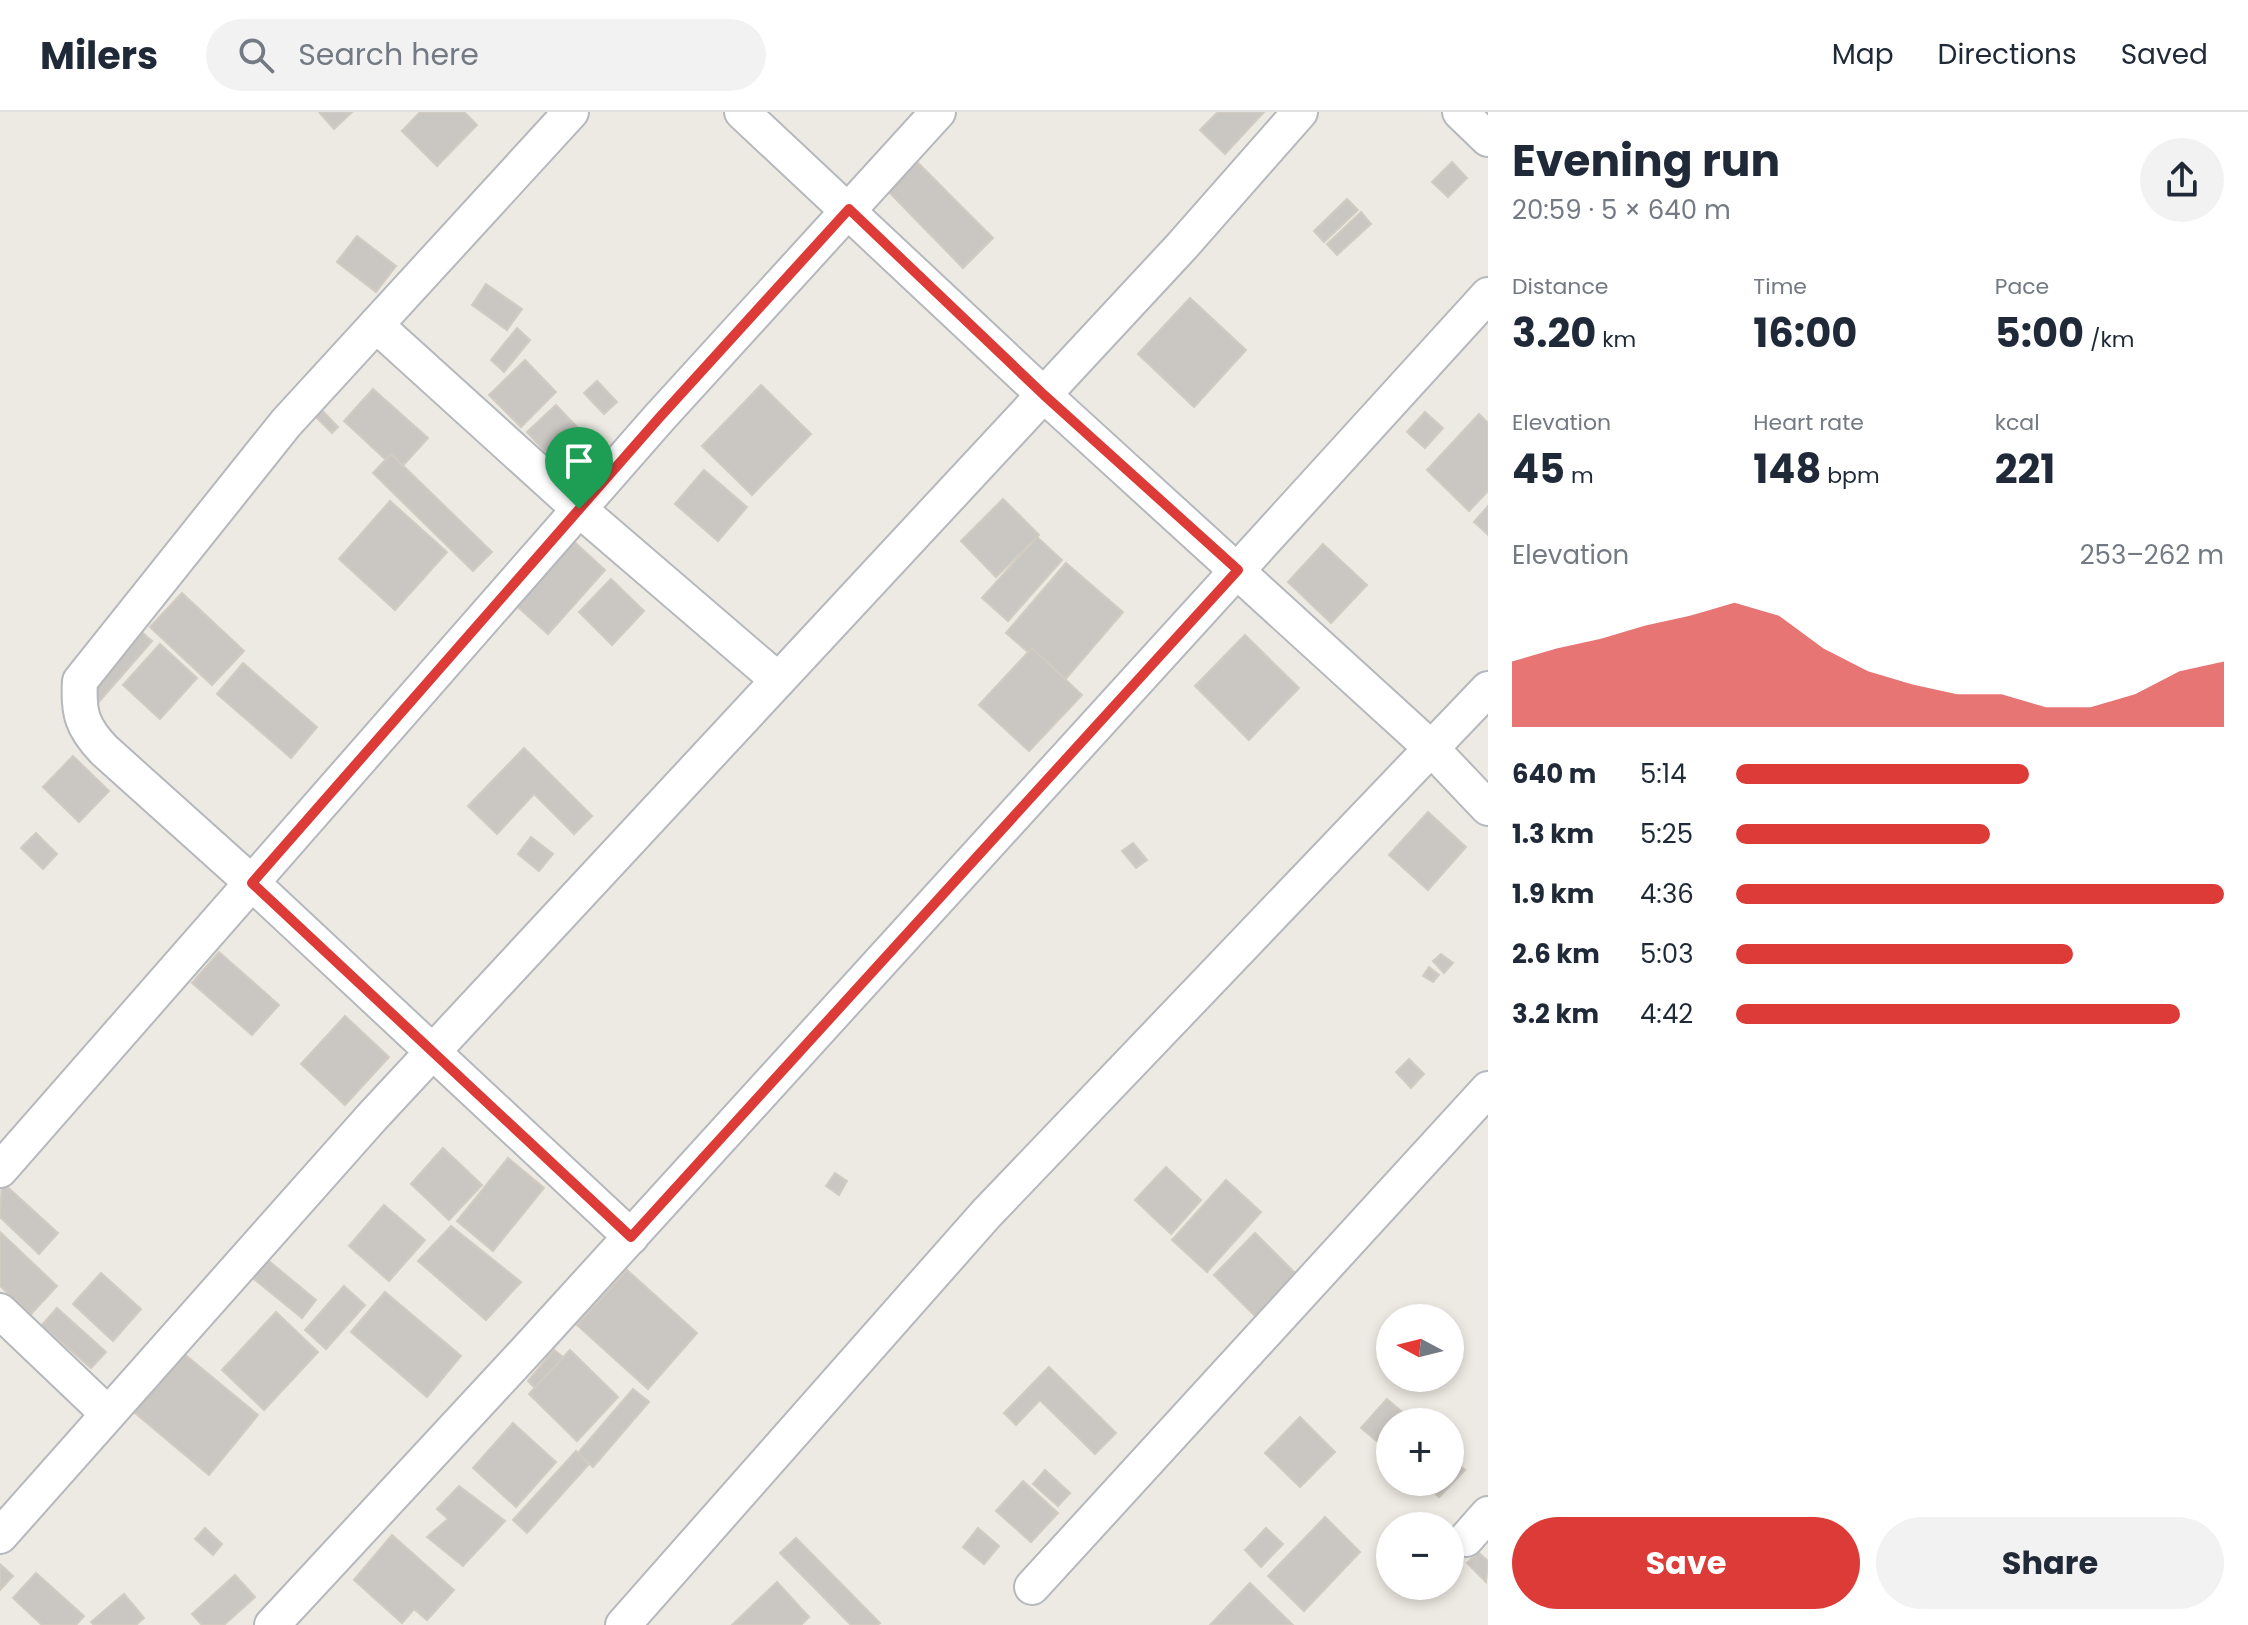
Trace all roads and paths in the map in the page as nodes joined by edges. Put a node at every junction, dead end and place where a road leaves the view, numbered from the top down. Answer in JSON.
{"nodes":[{"id":1,"x":571,"y":112,"type":"edge"},
{"id":2,"x":742,"y":112,"type":"edge"},
{"id":3,"x":938,"y":112,"type":"edge"},
{"id":4,"x":1300,"y":112,"type":"edge"},
{"id":5,"x":1460,"y":112,"type":"edge"},
{"id":6,"x":1488,"y":139,"type":"edge"},
{"id":7,"x":849,"y":209,"type":"junction"},
{"id":8,"x":1488,"y":295,"type":"edge"},
{"id":9,"x":376,"y":325,"type":"junction"},
{"id":10,"x":1044,"y":395,"type":"junction"},
{"id":11,"x":579,"y":509,"type":"junction"},
{"id":12,"x":1238,"y":570,"type":"junction"},
{"id":13,"x":778,"y":680,"type":"junction"},
{"id":14,"x":1488,"y":689,"type":"edge"},
{"id":15,"x":1431,"y":748,"type":"junction"},
{"id":16,"x":1488,"y":808,"type":"edge"},
{"id":17,"x":252,"y":883,"type":"junction"},
{"id":18,"x":433,"y":1051,"type":"junction"},
{"id":19,"x":1488,"y":1089,"type":"edge"},
{"id":20,"x":0,"y":1170,"type":"edge"},
{"id":21,"x":631,"y":1237,"type":"junction"},
{"id":22,"x":0,"y":1311,"type":"edge"},
{"id":23,"x":108,"y":1414,"type":"junction"},
{"id":24,"x":0,"y":1536,"type":"edge"},
{"id":25,"x":1032,"y":1587,"type":"dead end"},
{"id":26,"x":272,"y":1625,"type":"edge"},
{"id":27,"x":623,"y":1625,"type":"edge"}],
"edges":[{"from":1,"to":9,"type":"street"},
{"from":2,"to":7,"type":"street"},
{"from":3,"to":7,"type":"street"},
{"from":4,"to":10,"type":"street"},
{"from":5,"to":6,"type":"street"},
{"from":7,"to":10,"type":"street"},
{"from":7,"to":11,"type":"street"},
{"from":8,"to":12,"type":"street"},
{"from":9,"to":11,"type":"street"},
{"from":9,"to":17,"type":"street"},
{"from":10,"to":12,"type":"street"},
{"from":10,"to":13,"type":"street"},
{"from":11,"to":13,"type":"street"},
{"from":11,"to":17,"type":"street"},
{"from":12,"to":15,"type":"street"},
{"from":12,"to":21,"type":"street"},
{"from":13,"to":18,"type":"street"},
{"from":14,"to":15,"type":"street"},
{"from":15,"to":16,"type":"street"},
{"from":15,"to":27,"type":"street"},
{"from":17,"to":18,"type":"street"},
{"from":17,"to":20,"type":"street"},
{"from":18,"to":21,"type":"street"},
{"from":18,"to":23,"type":"street"},
{"from":19,"to":25,"type":"street"},
{"from":21,"to":26,"type":"street"},
{"from":22,"to":23,"type":"street"},
{"from":23,"to":24,"type":"street"}]}
